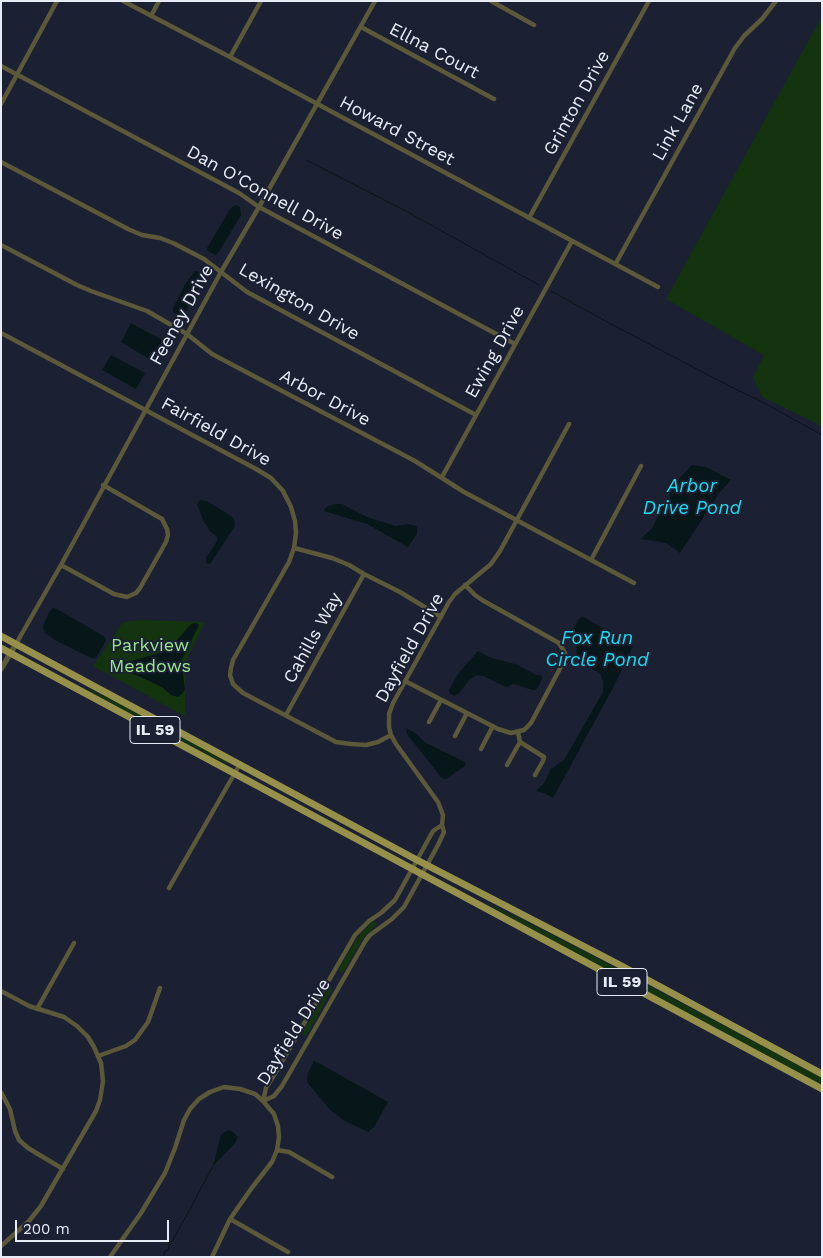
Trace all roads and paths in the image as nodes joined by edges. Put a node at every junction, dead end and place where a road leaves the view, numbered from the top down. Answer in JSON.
{"nodes":[{"id":1,"x":57,"y":1,"type":"edge"},
{"id":2,"x":123,"y":1,"type":"edge"},
{"id":3,"x":159,"y":1,"type":"edge"},
{"id":4,"x":261,"y":1,"type":"edge"},
{"id":5,"x":375,"y":1,"type":"edge"},
{"id":6,"x":491,"y":1,"type":"edge"},
{"id":7,"x":649,"y":1,"type":"edge"},
{"id":8,"x":776,"y":1,"type":"edge"},
{"id":9,"x":151,"y":16,"type":"junction"},
{"id":10,"x":534,"y":25,"type":"dead end"},
{"id":11,"x":361,"y":27,"type":"junction"},
{"id":12,"x":230,"y":57,"type":"junction"},
{"id":13,"x":1,"y":66,"type":"edge"},
{"id":14,"x":17,"y":75,"type":"junction"},
{"id":15,"x":494,"y":99,"type":"dead end"},
{"id":16,"x":1,"y":104,"type":"edge"},
{"id":17,"x":317,"y":104,"type":"junction"},
{"id":18,"x":1,"y":162,"type":"edge"},
{"id":19,"x":259,"y":207,"type":"junction"},
{"id":20,"x":529,"y":218,"type":"junction"},
{"id":21,"x":572,"y":241,"type":"junction"},
{"id":22,"x":1,"y":245,"type":"edge"},
{"id":23,"x":616,"y":264,"type":"junction"},
{"id":24,"x":221,"y":272,"type":"junction"},
{"id":25,"x":658,"y":287,"type":"dead end"},
{"id":26,"x":1,"y":333,"type":"edge"},
{"id":27,"x":187,"y":334,"type":"junction"},
{"id":28,"x":515,"y":344,"type":"junction"},
{"id":29,"x":145,"y":410,"type":"junction"},
{"id":30,"x":476,"y":415,"type":"junction"},
{"id":31,"x":569,"y":424,"type":"dead end"},
{"id":32,"x":641,"y":466,"type":"dead end"},
{"id":33,"x":442,"y":477,"type":"junction"},
{"id":34,"x":103,"y":486,"type":"junction"},
{"id":35,"x":516,"y":520,"type":"junction"},
{"id":36,"x":294,"y":548,"type":"junction"},
{"id":37,"x":591,"y":560,"type":"junction"},
{"id":38,"x":61,"y":565,"type":"junction"},
{"id":39,"x":364,"y":574,"type":"junction"},
{"id":40,"x":634,"y":583,"type":"dead end"},
{"id":41,"x":465,"y":585,"type":"junction"},
{"id":42,"x":441,"y":617,"type":"junction"},
{"id":43,"x":1,"y":636,"type":"edge"},
{"id":44,"x":16,"y":644,"type":"junction"},
{"id":45,"x":1,"y":648,"type":"edge"},
{"id":46,"x":11,"y":653,"type":"junction"},
{"id":47,"x":1,"y":670,"type":"edge"},
{"id":48,"x":405,"y":681,"type":"junction"},
{"id":49,"x":440,"y":700,"type":"junction"},
{"id":50,"x":468,"y":713,"type":"junction"},
{"id":51,"x":286,"y":715,"type":"junction"},
{"id":52,"x":429,"y":722,"type":"dead end"},
{"id":53,"x":493,"y":726,"type":"junction"},
{"id":54,"x":518,"y":732,"type":"junction"},
{"id":55,"x":391,"y":735,"type":"junction"},
{"id":56,"x":455,"y":736,"type":"dead end"},
{"id":57,"x":520,"y":742,"type":"junction"},
{"id":58,"x":481,"y":749,"type":"dead end"},
{"id":59,"x":240,"y":764,"type":"junction"},
{"id":60,"x":508,"y":765,"type":"dead end"},
{"id":61,"x":235,"y":773,"type":"junction"},
{"id":62,"x":535,"y":775,"type":"dead end"},
{"id":63,"x":442,"y":826,"type":"junction"},
{"id":64,"x":418,"y":860,"type":"junction"},
{"id":65,"x":428,"y":865,"type":"junction"},
{"id":66,"x":412,"y":868,"type":"junction"},
{"id":67,"x":423,"y":874,"type":"junction"},
{"id":68,"x":169,"y":888,"type":"dead end"},
{"id":69,"x":74,"y":943,"type":"dead end"},
{"id":70,"x":331,"y":976,"type":"junction"},
{"id":71,"x":341,"y":982,"type":"junction"},
{"id":72,"x":160,"y":988,"type":"dead end"},
{"id":73,"x":1,"y":991,"type":"edge"},
{"id":74,"x":37,"y":1008,"type":"junction"},
{"id":75,"x":294,"y":1042,"type":"junction"},
{"id":76,"x":304,"y":1048,"type":"junction"},
{"id":77,"x":98,"y":1056,"type":"junction"},
{"id":78,"x":822,"y":1074,"type":"edge"},
{"id":79,"x":822,"y":1088,"type":"edge"},
{"id":80,"x":1,"y":1092,"type":"edge"},
{"id":81,"x":263,"y":1100,"type":"junction"},
{"id":82,"x":277,"y":1150,"type":"junction"},
{"id":83,"x":63,"y":1169,"type":"junction"},
{"id":84,"x":332,"y":1177,"type":"dead end"},
{"id":85,"x":230,"y":1219,"type":"junction"},
{"id":86,"x":1,"y":1246,"type":"edge"},
{"id":87,"x":288,"y":1252,"type":"dead end"},
{"id":88,"x":110,"y":1257,"type":"edge"},
{"id":89,"x":212,"y":1257,"type":"edge"}],
"edges":[{"from":1,"to":14,"type":"street"},
{"from":2,"to":9,"type":"street","name":"Howard Street"},
{"from":3,"to":9,"type":"street"},
{"from":4,"to":12,"type":"street"},
{"from":5,"to":11,"type":"street","name":"Feeney Drive"},
{"from":6,"to":10,"type":"street"},
{"from":7,"to":20,"type":"street","name":"Grinton Drive"},
{"from":8,"to":23,"type":"street","name":"Link Lane"},
{"from":9,"to":12,"type":"street","name":"Howard Street"},
{"from":11,"to":15,"type":"street","name":"Ellna Court"},
{"from":11,"to":17,"type":"street","name":"Feeney Drive"},
{"from":12,"to":17,"type":"street","name":"Howard Street"},
{"from":13,"to":14,"type":"street","name":"Dan O'Connell Drive"},
{"from":14,"to":16,"type":"street"},
{"from":14,"to":19,"type":"street","name":"Dan O'Connell Drive"},
{"from":17,"to":19,"type":"street","name":"Feeney Drive"},
{"from":17,"to":20,"type":"street","name":"Howard Street"},
{"from":18,"to":24,"type":"street","name":"Lexington Drive"},
{"from":19,"to":24,"type":"street","name":"Feeney Drive"},
{"from":19,"to":28,"type":"street","name":"Dan O'Connell Drive"},
{"from":20,"to":21,"type":"street","name":"Howard Street"},
{"from":21,"to":23,"type":"street","name":"Howard Street"},
{"from":21,"to":28,"type":"street","name":"Ewing Drive"},
{"from":22,"to":27,"type":"street","name":"Arbor Drive"},
{"from":23,"to":25,"type":"street","name":"Howard Street"},
{"from":24,"to":27,"type":"street","name":"Feeney Drive"},
{"from":24,"to":30,"type":"street","name":"Lexington Drive"},
{"from":26,"to":29,"type":"street","name":"Fairfield Drive"},
{"from":27,"to":29,"type":"street","name":"Feeney Drive"},
{"from":27,"to":33,"type":"street","name":"Arbor Drive"},
{"from":28,"to":30,"type":"street","name":"Ewing Drive"},
{"from":29,"to":34,"type":"street","name":"Feeney Drive"},
{"from":29,"to":36,"type":"street","name":"Fairfield Drive"},
{"from":30,"to":33,"type":"street","name":"Ewing Drive"},
{"from":31,"to":35,"type":"street","name":"Dayfield Drive"},
{"from":32,"to":37,"type":"street"},
{"from":33,"to":35,"type":"street","name":"Arbor Drive"},
{"from":34,"to":38,"type":"street","name":"Feeney Drive"},
{"from":34,"to":38,"type":"street"},
{"from":35,"to":37,"type":"street","name":"Arbor Drive"},
{"from":35,"to":41,"type":"street","name":"Dayfield Drive"},
{"from":36,"to":39,"type":"street"},
{"from":36,"to":51,"type":"street","name":"Fairfield Drive"},
{"from":37,"to":40,"type":"street","name":"Arbor Drive"},
{"from":38,"to":44,"type":"street","name":"Feeney Drive"},
{"from":39,"to":42,"type":"street"},
{"from":39,"to":51,"type":"street","name":"Cahills Way"},
{"from":41,"to":42,"type":"street","name":"Dayfield Drive"},
{"from":41,"to":54,"type":"street"},
{"from":42,"to":48,"type":"street","name":"Dayfield Drive"},
{"from":43,"to":44,"type":"main road","number":"IL 59"},
{"from":44,"to":46,"type":"street"},
{"from":44,"to":59,"type":"main road","number":"IL 59"},
{"from":45,"to":46,"type":"main road","number":"IL 59"},
{"from":46,"to":47,"type":"street"},
{"from":46,"to":61,"type":"main road","number":"IL 59"},
{"from":48,"to":49,"type":"street"},
{"from":48,"to":55,"type":"street","name":"Dayfield Drive"},
{"from":49,"to":50,"type":"street"},
{"from":49,"to":52,"type":"street"},
{"from":50,"to":53,"type":"street"},
{"from":50,"to":56,"type":"street"},
{"from":51,"to":55,"type":"street","name":"Fairfield Drive"},
{"from":53,"to":54,"type":"street"},
{"from":53,"to":58,"type":"street"},
{"from":54,"to":57,"type":"street"},
{"from":55,"to":63,"type":"street","name":"Dayfield Drive"},
{"from":57,"to":60,"type":"street"},
{"from":57,"to":62,"type":"street"},
{"from":59,"to":61,"type":"street"},
{"from":59,"to":64,"type":"main road","number":"IL 59"},
{"from":61,"to":66,"type":"main road","number":"IL 59"},
{"from":61,"to":68,"type":"street"},
{"from":63,"to":64,"type":"street","name":"Dayfield Drive"},
{"from":63,"to":65,"type":"street","name":"Dayfield Drive"},
{"from":64,"to":65,"type":"main road","number":"IL 59"},
{"from":64,"to":66,"type":"street","name":"Dayfield Drive"},
{"from":65,"to":67,"type":"street","name":"Dayfield Drive"},
{"from":65,"to":78,"type":"main road","number":"IL 59"},
{"from":66,"to":67,"type":"main road","number":"IL 59"},
{"from":66,"to":70,"type":"street","name":"Dayfield Drive"},
{"from":67,"to":71,"type":"street","name":"Dayfield Drive"},
{"from":67,"to":79,"type":"main road","number":"IL 59"},
{"from":69,"to":74,"type":"street"},
{"from":70,"to":71,"type":"street"},
{"from":70,"to":75,"type":"street","name":"Dayfield Drive"},
{"from":71,"to":76,"type":"street","name":"Dayfield Drive"},
{"from":72,"to":77,"type":"street"},
{"from":73,"to":74,"type":"street"},
{"from":74,"to":77,"type":"street"},
{"from":75,"to":76,"type":"street"},
{"from":75,"to":81,"type":"street","name":"Dayfield Drive"},
{"from":76,"to":81,"type":"street","name":"Dayfield Drive"},
{"from":77,"to":83,"type":"street"},
{"from":80,"to":83,"type":"street"},
{"from":81,"to":82,"type":"street"},
{"from":81,"to":88,"type":"street"},
{"from":82,"to":84,"type":"street"},
{"from":82,"to":85,"type":"street"},
{"from":83,"to":86,"type":"street"},
{"from":85,"to":87,"type":"street"},
{"from":85,"to":89,"type":"street"}]}
